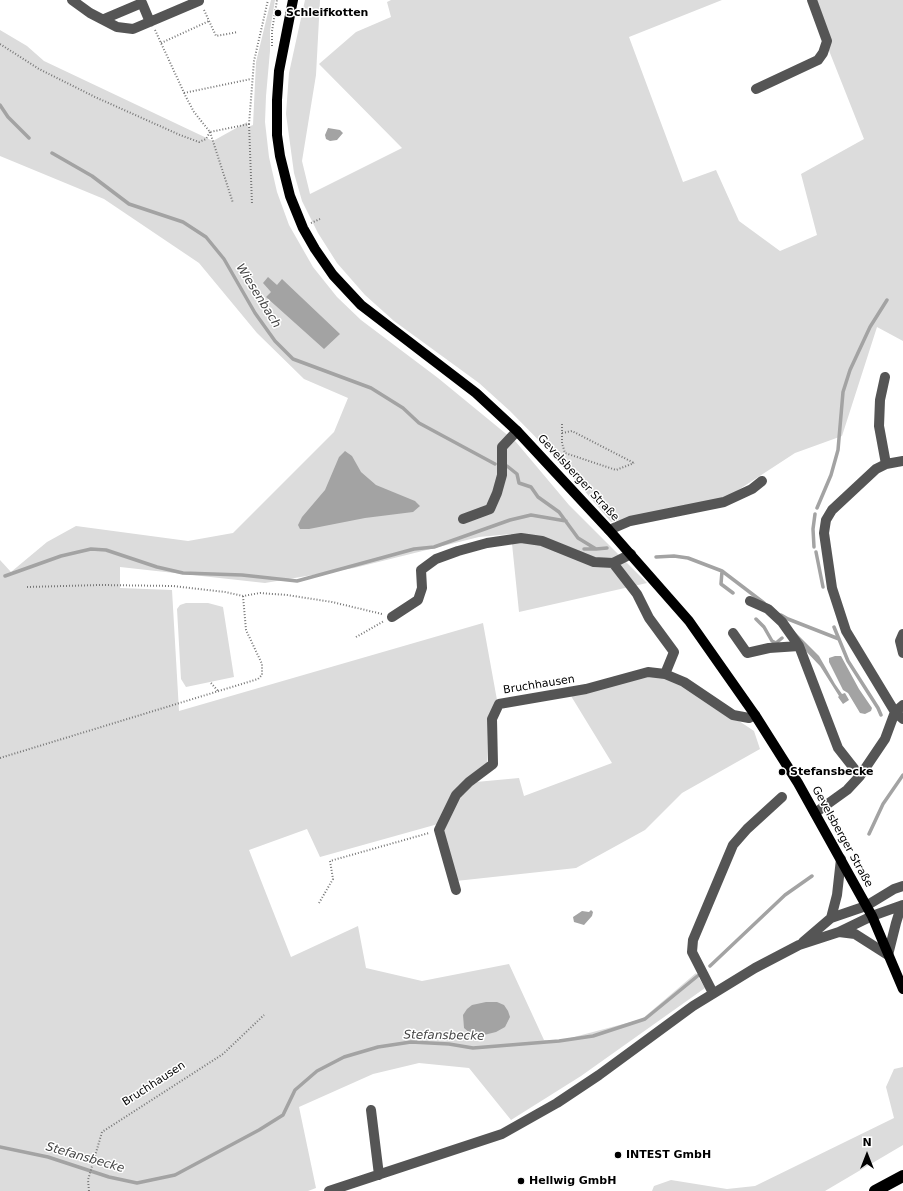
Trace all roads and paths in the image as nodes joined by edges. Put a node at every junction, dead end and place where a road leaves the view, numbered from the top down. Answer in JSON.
{"nodes":[{"id":1,"x":72,"y":0,"type":"edge"},
{"id":2,"x":268,"y":0,"type":"edge"},
{"id":3,"x":277,"y":0,"type":"edge"},
{"id":4,"x":293,"y":0,"type":"edge"},
{"id":5,"x":812,"y":0,"type":"edge"},
{"id":6,"x":199,"y":1,"type":"joint"},
{"id":7,"x":104,"y":19,"type":"junction"},
{"id":8,"x":209,"y":21,"type":"junction"},
{"id":9,"x":150,"y":22,"type":"junction"},
{"id":10,"x":238,"y":32,"type":"dead end"},
{"id":11,"x":161,"y":43,"type":"junction"},
{"id":12,"x":0,"y":44,"type":"edge"},
{"id":13,"x":272,"y":51,"type":"dead end"},
{"id":14,"x":251,"y":79,"type":"junction"},
{"id":15,"x":756,"y":89,"type":"dead end"},
{"id":16,"x":184,"y":93,"type":"junction"},
{"id":17,"x":249,"y":124,"type":"junction"},
{"id":18,"x":210,"y":132,"type":"junction"},
{"id":19,"x":233,"y":203,"type":"dead end"},
{"id":20,"x":252,"y":204,"type":"dead end"},
{"id":21,"x":308,"y":218,"type":"dead end"},
{"id":22,"x":314,"y":229,"type":"dead end"},
{"id":23,"x":885,"y":377,"type":"dead end"},
{"id":24,"x":562,"y":424,"type":"dead end"},
{"id":25,"x":517,"y":431,"type":"junction"},
{"id":26,"x":562,"y":433,"type":"junction"},
{"id":27,"x":551,"y":456,"type":"dead end"},
{"id":28,"x":556,"y":461,"type":"dead end"},
{"id":29,"x":903,"y":461,"type":"edge"},
{"id":30,"x":886,"y":464,"type":"junction"},
{"id":31,"x":762,"y":481,"type":"dead end"},
{"id":32,"x":463,"y":519,"type":"dead end"},
{"id":33,"x":609,"y":530,"type":"junction"},
{"id":34,"x":631,"y":554,"type":"junction"},
{"id":35,"x":613,"y":563,"type":"junction"},
{"id":36,"x":27,"y":587,"type":"dead end"},
{"id":37,"x":243,"y":596,"type":"junction"},
{"id":38,"x":750,"y":601,"type":"dead end"},
{"id":39,"x":392,"y":617,"type":"junction"},
{"id":40,"x":734,"y":633,"type":"dead end"},
{"id":41,"x":903,"y":634,"type":"edge"},
{"id":42,"x":356,"y":637,"type":"dead end"},
{"id":43,"x":799,"y":646,"type":"junction"},
{"id":44,"x":903,"y":653,"type":"edge"},
{"id":45,"x":666,"y":674,"type":"junction"},
{"id":46,"x":211,"y":682,"type":"dead end"},
{"id":47,"x":218,"y":691,"type":"junction"},
{"id":48,"x":903,"y":705,"type":"edge"},
{"id":49,"x":755,"y":715,"type":"junction"},
{"id":50,"x":899,"y":716,"type":"edge"},
{"id":51,"x":0,"y":758,"type":"edge"},
{"id":52,"x":860,"y":776,"type":"junction"},
{"id":53,"x":782,"y":797,"type":"dead end"},
{"id":54,"x":815,"y":813,"type":"junction"},
{"id":55,"x":440,"y":830,"type":"junction"},
{"id":56,"x":840,"y":859,"type":"junction"},
{"id":57,"x":903,"y":886,"type":"edge"},
{"id":58,"x":456,"y":890,"type":"dead end"},
{"id":59,"x":319,"y":903,"type":"dead end"},
{"id":60,"x":866,"y":906,"type":"junction"},
{"id":61,"x":902,"y":906,"type":"edge"},
{"id":62,"x":872,"y":916,"type":"junction"},
{"id":63,"x":831,"y":918,"type":"junction"},
{"id":64,"x":839,"y":932,"type":"junction"},
{"id":65,"x":799,"y":945,"type":"junction"},
{"id":66,"x":888,"y":955,"type":"junction"},
{"id":67,"x":903,"y":989,"type":"edge"},
{"id":68,"x":713,"y":993,"type":"junction"},
{"id":69,"x":264,"y":1015,"type":"dead end"},
{"id":70,"x":371,"y":1110,"type":"dead end"},
{"id":71,"x":379,"y":1175,"type":"junction"},
{"id":72,"x":903,"y":1176,"type":"edge"},
{"id":73,"x":89,"y":1191,"type":"edge"},
{"id":74,"x":329,"y":1191,"type":"edge"},
{"id":75,"x":875,"y":1191,"type":"edge"}],
"edges":[{"from":1,"to":7,"type":"street"},
{"from":2,"to":14,"type":"path"},
{"from":3,"to":13,"type":"path"},
{"from":4,"to":25,"type":"main road","name":"Gevelsberger Straße"},
{"from":5,"to":15,"type":"street"},
{"from":6,"to":8,"type":"path"},
{"from":6,"to":9,"type":"street"},
{"from":7,"to":9,"type":"street"},
{"from":7,"to":9,"type":"street"},
{"from":8,"to":10,"type":"path"},
{"from":8,"to":11,"type":"path"},
{"from":9,"to":11,"type":"path"},
{"from":11,"to":16,"type":"path"},
{"from":12,"to":18,"type":"path"},
{"from":14,"to":16,"type":"path"},
{"from":14,"to":17,"type":"path"},
{"from":16,"to":18,"type":"path"},
{"from":17,"to":18,"type":"path"},
{"from":17,"to":20,"type":"path"},
{"from":18,"to":19,"type":"path"},
{"from":21,"to":22,"type":"path"},
{"from":23,"to":30,"type":"street"},
{"from":24,"to":26,"type":"path"},
{"from":25,"to":32,"type":"street"},
{"from":25,"to":33,"type":"main road","name":"Gevelsberger Straße"},
{"from":26,"to":26,"type":"path"},
{"from":27,"to":28,"type":"path","name":"Gevelsberger Straße"},
{"from":29,"to":30,"type":"street"},
{"from":30,"to":50,"type":"street"},
{"from":31,"to":33,"type":"street"},
{"from":33,"to":34,"type":"main road","name":"Gevelsberger Straße"},
{"from":34,"to":35,"type":"street"},
{"from":34,"to":49,"type":"main road","name":"Gevelsberger Straße"},
{"from":35,"to":39,"type":"street"},
{"from":35,"to":45,"type":"street"},
{"from":36,"to":37,"type":"path"},
{"from":37,"to":39,"type":"path"},
{"from":37,"to":47,"type":"path"},
{"from":38,"to":43,"type":"street"},
{"from":39,"to":42,"type":"path"},
{"from":40,"to":43,"type":"street"},
{"from":41,"to":44,"type":"street"},
{"from":43,"to":52,"type":"street"},
{"from":45,"to":49,"type":"street","name":"Bruchhausen"},
{"from":45,"to":55,"type":"street","name":"Bruchhausen"},
{"from":46,"to":47,"type":"path"},
{"from":47,"to":51,"type":"path"},
{"from":48,"to":50,"type":"street"},
{"from":49,"to":54,"type":"main road","name":"Gevelsberger Straße"},
{"from":50,"to":52,"type":"street"},
{"from":52,"to":54,"type":"street"},
{"from":53,"to":68,"type":"street"},
{"from":54,"to":56,"type":"main road","name":"Gevelsberger Straße"},
{"from":55,"to":58,"type":"street"},
{"from":55,"to":59,"type":"path"},
{"from":56,"to":60,"type":"main road","name":"Gevelsberger Straße"},
{"from":56,"to":63,"type":"street"},
{"from":57,"to":60,"type":"street"},
{"from":60,"to":62,"type":"main road","name":"Gevelsberger Straße"},
{"from":60,"to":63,"type":"street"},
{"from":61,"to":62,"type":"street"},
{"from":61,"to":66,"type":"street"},
{"from":62,"to":64,"type":"street"},
{"from":62,"to":66,"type":"main road","name":"Gevelsberger Straße"},
{"from":63,"to":65,"type":"street"},
{"from":64,"to":65,"type":"street"},
{"from":64,"to":66,"type":"street"},
{"from":65,"to":68,"type":"street"},
{"from":66,"to":67,"type":"main road","name":"Gevelsberger Straße"},
{"from":68,"to":71,"type":"street"},
{"from":69,"to":73,"type":"path","name":"Bruchhausen"},
{"from":70,"to":71,"type":"street"},
{"from":71,"to":74,"type":"street"},
{"from":72,"to":75,"type":"highway"}]}
